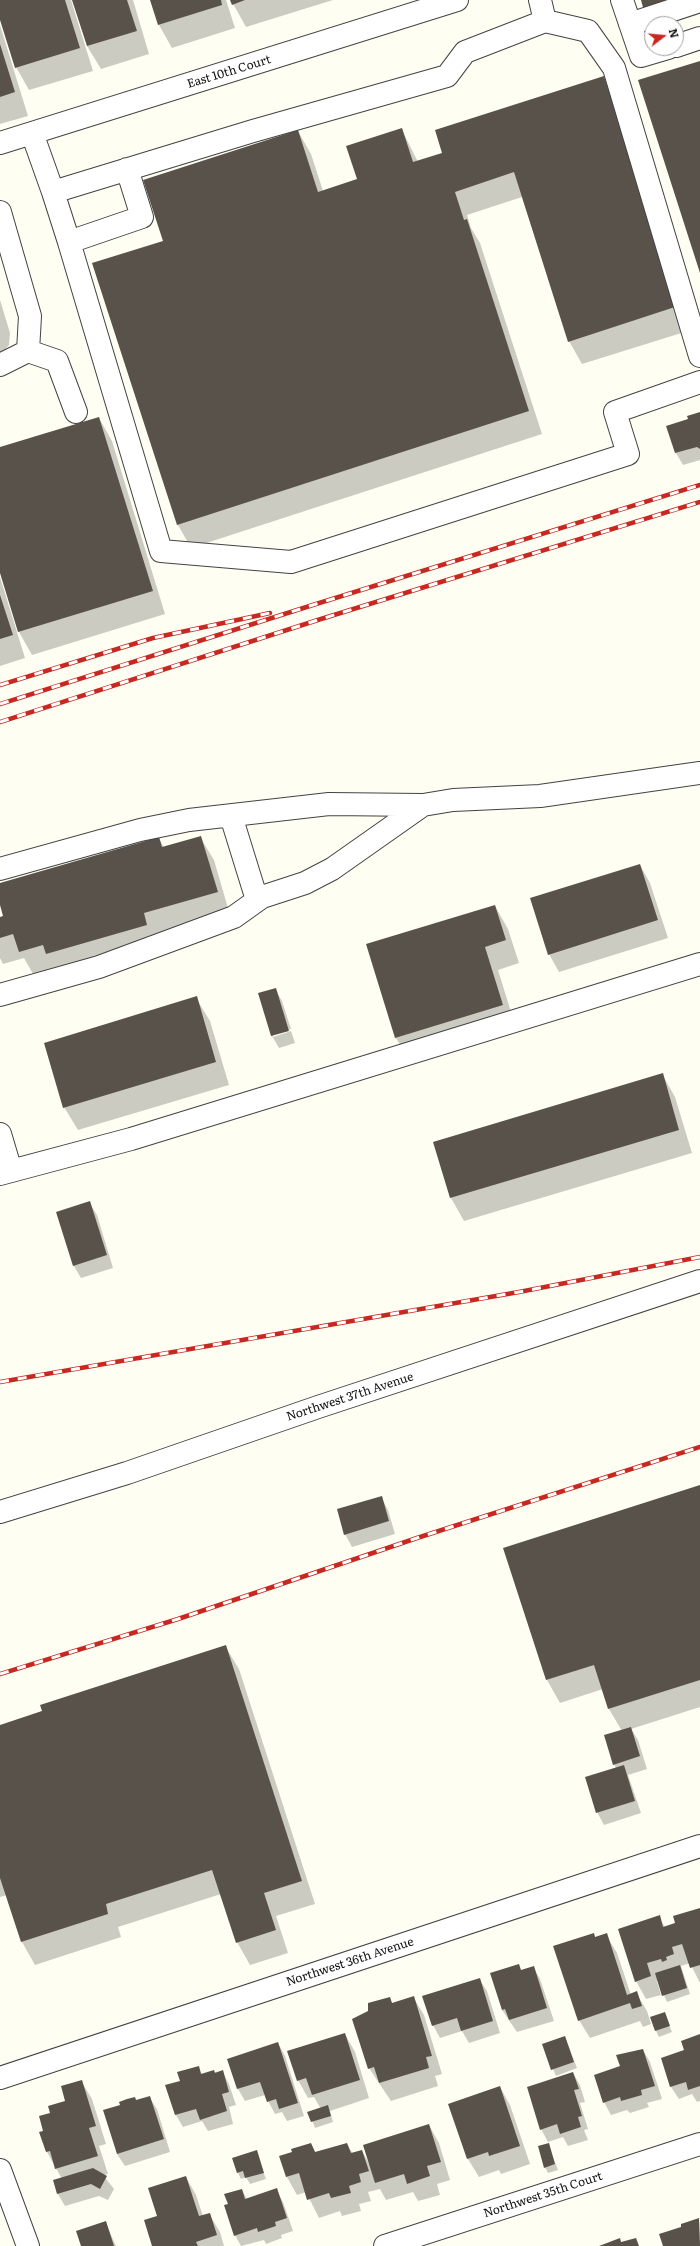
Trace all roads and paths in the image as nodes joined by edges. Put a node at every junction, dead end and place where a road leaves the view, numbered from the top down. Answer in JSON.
{"nodes":[{"id":1,"x":457,"y":0,"type":"edge"},
{"id":2,"x":540,"y":0,"type":"edge"},
{"id":3,"x":622,"y":0,"type":"edge"},
{"id":4,"x":700,"y":1,"type":"edge"},
{"id":5,"x":546,"y":21,"type":"junction"},
{"id":6,"x":630,"y":24,"type":"junction"},
{"id":7,"x":700,"y":38,"type":"edge"},
{"id":8,"x":684,"y":43,"type":"edge"},
{"id":9,"x":644,"y":55,"type":"edge"},
{"id":10,"x":32,"y":133,"type":"junction"},
{"id":11,"x":0,"y":143,"type":"edge"},
{"id":12,"x":127,"y":169,"type":"junction"},
{"id":13,"x":53,"y":192,"type":"junction"},
{"id":14,"x":0,"y":212,"type":"edge"},
{"id":15,"x":69,"y":242,"type":"junction"},
{"id":16,"x":28,"y":351,"type":"junction"},
{"id":17,"x":700,"y":356,"type":"edge"},
{"id":18,"x":0,"y":365,"type":"edge"},
{"id":19,"x":700,"y":382,"type":"edge"},
{"id":20,"x":76,"y":412,"type":"dead end"},
{"id":21,"x":700,"y":772,"type":"edge"},
{"id":22,"x":423,"y":805,"type":"junction"},
{"id":23,"x":231,"y":816,"type":"junction"},
{"id":24,"x":0,"y":869,"type":"edge"},
{"id":25,"x":257,"y":900,"type":"junction"},
{"id":26,"x":700,"y":964,"type":"edge"},
{"id":27,"x":0,"y":995,"type":"edge"},
{"id":28,"x":0,"y":1134,"type":"edge"},
{"id":29,"x":6,"y":1172,"type":"edge"},
{"id":30,"x":700,"y":1281,"type":"edge"},
{"id":31,"x":0,"y":1512,"type":"edge"},
{"id":32,"x":700,"y":1846,"type":"edge"},
{"id":33,"x":0,"y":2078,"type":"edge"},
{"id":34,"x":700,"y":2144,"type":"edge"},
{"id":35,"x":0,"y":2170,"type":"edge"},
{"id":36,"x":28,"y":2246,"type":"edge"},
{"id":37,"x":385,"y":2246,"type":"edge"}],
"edges":[{"from":1,"to":10,"type":"street","name":"East 10th Court"},
{"from":2,"to":5,"type":"street"},
{"from":3,"to":6,"type":"street"},
{"from":4,"to":6,"type":"street"},
{"from":5,"to":12,"type":"street"},
{"from":5,"to":17,"type":"street"},
{"from":6,"to":9,"type":"street"},
{"from":7,"to":8,"type":"street"},
{"from":10,"to":11,"type":"street","name":"East 10th Court"},
{"from":10,"to":13,"type":"street"},
{"from":12,"to":13,"type":"street"},
{"from":12,"to":15,"type":"street"},
{"from":13,"to":15,"type":"street"},
{"from":14,"to":16,"type":"street"},
{"from":15,"to":19,"type":"street"},
{"from":16,"to":18,"type":"street"},
{"from":16,"to":20,"type":"street"},
{"from":21,"to":22,"type":"street"},
{"from":22,"to":23,"type":"street"},
{"from":22,"to":25,"type":"street"},
{"from":23,"to":24,"type":"street"},
{"from":23,"to":25,"type":"street"},
{"from":25,"to":27,"type":"street"},
{"from":26,"to":29,"type":"street"},
{"from":28,"to":29,"type":"street"},
{"from":30,"to":31,"type":"street","name":"Northwest 37th Avenue"},
{"from":32,"to":33,"type":"street","name":"Northwest 36th Avenue"},
{"from":34,"to":37,"type":"street","name":"Northwest 35th Court"},
{"from":35,"to":36,"type":"street"}]}
